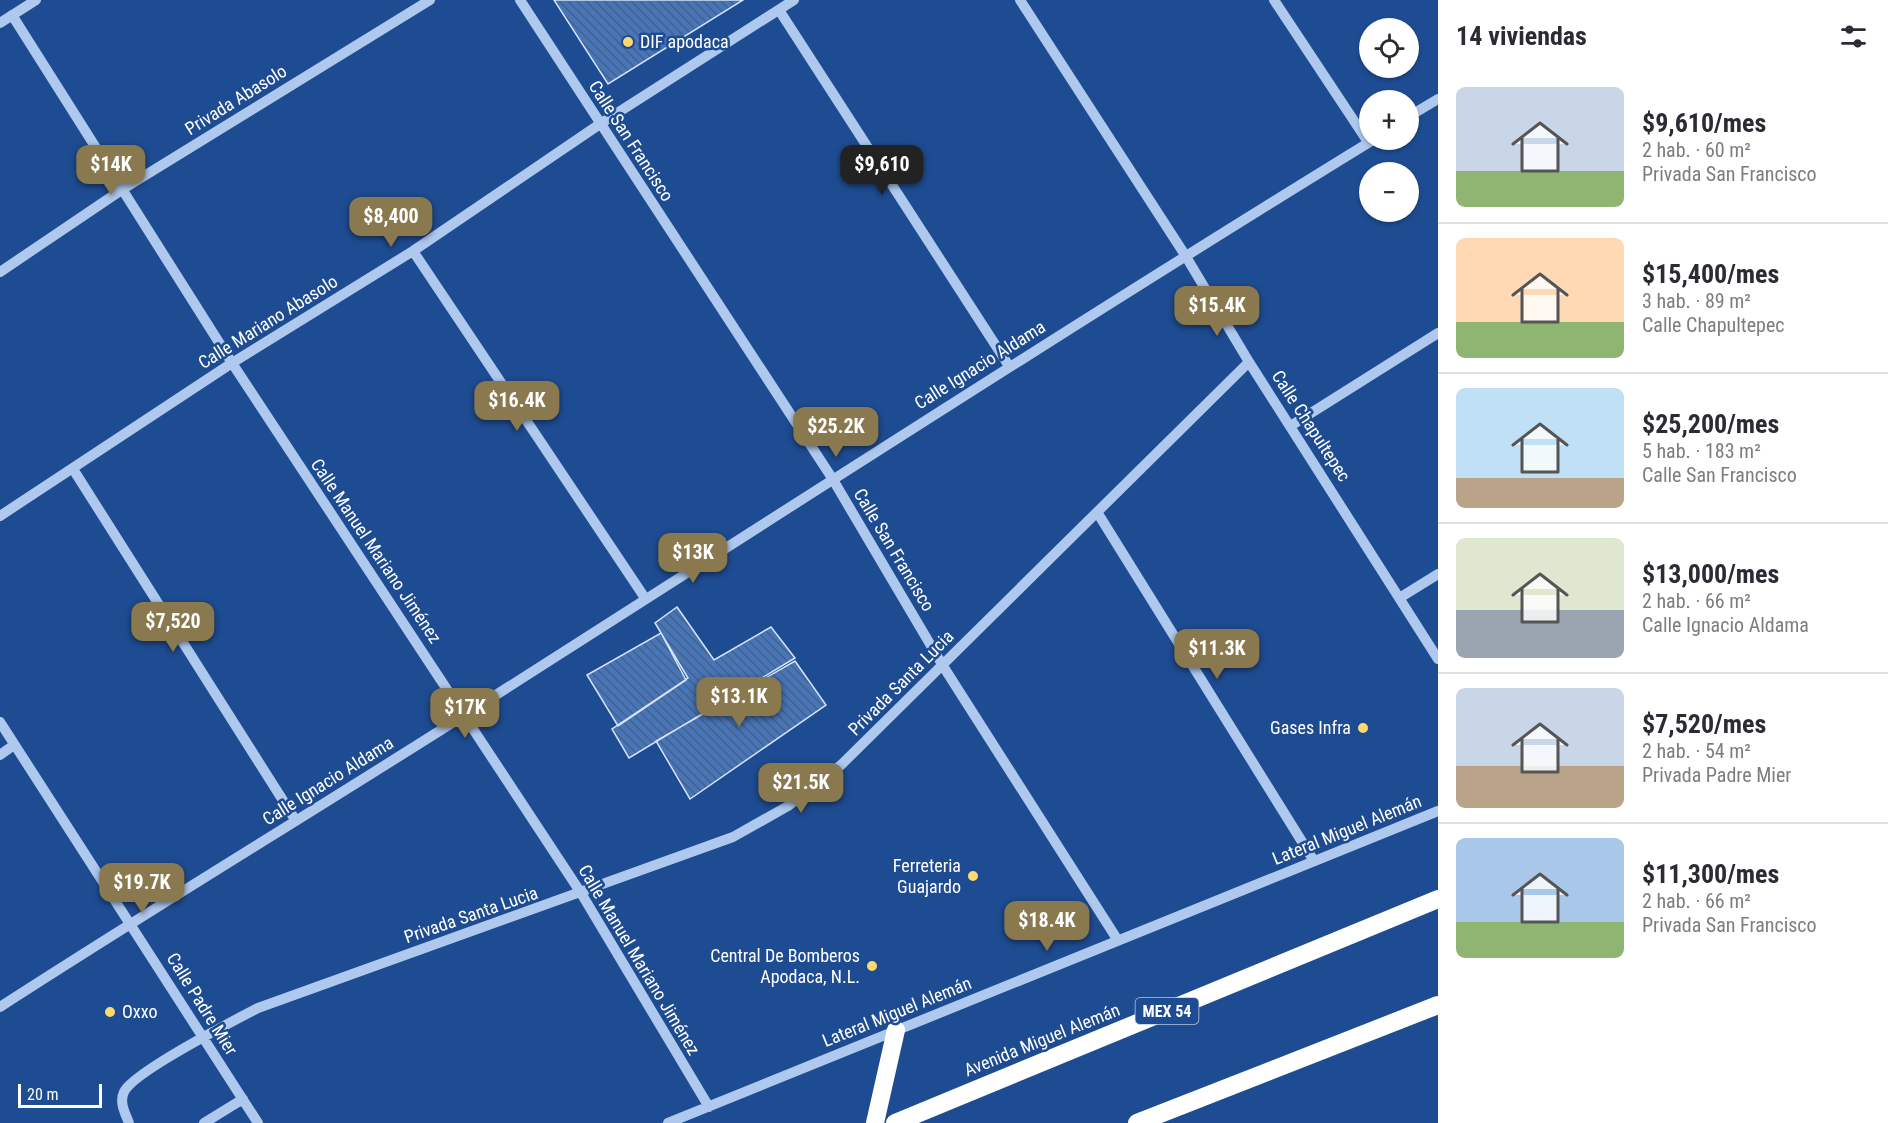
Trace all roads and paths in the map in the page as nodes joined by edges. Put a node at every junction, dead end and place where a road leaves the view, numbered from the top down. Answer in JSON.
{"nodes":[{"id":1,"x":36,"y":0,"type":"edge"},
{"id":2,"x":430,"y":0,"type":"edge"},
{"id":3,"x":520,"y":0,"type":"edge"},
{"id":4,"x":794,"y":0,"type":"edge"},
{"id":5,"x":1020,"y":0,"type":"edge"},
{"id":6,"x":1274,"y":0,"type":"edge"},
{"id":7,"x":779,"y":10,"type":"junction"},
{"id":8,"x":12,"y":15,"type":"junction"},
{"id":9,"x":0,"y":23,"type":"edge"},
{"id":10,"x":1438,"y":99,"type":"edge"},
{"id":11,"x":1419,"y":110,"type":"edge"},
{"id":12,"x":600,"y":124,"type":"junction"},
{"id":13,"x":1359,"y":125,"type":"edge"},
{"id":14,"x":1359,"y":148,"type":"edge"},
{"id":15,"x":123,"y":189,"type":"junction"},
{"id":16,"x":413,"y":251,"type":"junction"},
{"id":17,"x":1185,"y":255,"type":"junction"},
{"id":18,"x":0,"y":272,"type":"edge"},
{"id":19,"x":1438,"y":333,"type":"edge"},
{"id":20,"x":1249,"y":362,"type":"junction"},
{"id":21,"x":232,"y":363,"type":"junction"},
{"id":22,"x":1009,"y":366,"type":"junction"},
{"id":23,"x":1292,"y":425,"type":"junction"},
{"id":24,"x":73,"y":469,"type":"junction"},
{"id":25,"x":832,"y":478,"type":"junction"},
{"id":26,"x":1097,"y":512,"type":"junction"},
{"id":27,"x":0,"y":516,"type":"edge"},
{"id":28,"x":1438,"y":574,"type":"edge"},
{"id":29,"x":1401,"y":597,"type":"junction"},
{"id":30,"x":645,"y":598,"type":"junction"},
{"id":31,"x":1438,"y":659,"type":"edge"},
{"id":32,"x":943,"y":666,"type":"junction"},
{"id":33,"x":466,"y":714,"type":"junction"},
{"id":34,"x":0,"y":722,"type":"edge"},
{"id":35,"x":14,"y":745,"type":"junction"},
{"id":36,"x":0,"y":755,"type":"edge"},
{"id":37,"x":1438,"y":811,"type":"edge"},
{"id":38,"x":296,"y":821,"type":"junction"},
{"id":39,"x":1314,"y":861,"type":"junction"},
{"id":40,"x":581,"y":894,"type":"junction"},
{"id":41,"x":1438,"y":899,"type":"edge"},
{"id":42,"x":130,"y":922,"type":"junction"},
{"id":43,"x":1117,"y":939,"type":"junction"},
{"id":44,"x":1438,"y":1005,"type":"edge"},
{"id":45,"x":0,"y":1007,"type":"edge"},
{"id":46,"x":896,"y":1030,"type":"junction"},
{"id":47,"x":203,"y":1037,"type":"junction"},
{"id":48,"x":243,"y":1099,"type":"junction"},
{"id":49,"x":709,"y":1107,"type":"junction"},
{"id":50,"x":129,"y":1123,"type":"edge"},
{"id":51,"x":204,"y":1123,"type":"edge"},
{"id":52,"x":258,"y":1123,"type":"edge"},
{"id":53,"x":669,"y":1123,"type":"edge"},
{"id":54,"x":875,"y":1123,"type":"edge"},
{"id":55,"x":895,"y":1123,"type":"edge"},
{"id":56,"x":1137,"y":1123,"type":"edge"}],
"edges":[{"from":1,"to":8,"type":"street"},
{"from":2,"to":15,"type":"street","name":"Privada Abasolo"},
{"from":3,"to":12,"type":"street","name":"Calle San Francisco"},
{"from":4,"to":7,"type":"street","name":"Calle Mariano Abasolo"},
{"from":5,"to":17,"type":"street","name":"Calle Chapultepec"},
{"from":6,"to":13,"type":"street"},
{"from":7,"to":12,"type":"street","name":"Calle Mariano Abasolo"},
{"from":7,"to":22,"type":"street"},
{"from":8,"to":9,"type":"street"},
{"from":8,"to":15,"type":"street","name":"Calle Manuel Mariano Jiménez"},
{"from":10,"to":11,"type":"street"},
{"from":12,"to":16,"type":"street","name":"Calle Mariano Abasolo"},
{"from":12,"to":25,"type":"street","name":"Calle San Francisco"},
{"from":14,"to":17,"type":"street","name":"Calle Ignacio Aldama"},
{"from":15,"to":18,"type":"street","name":"Privada Abasolo"},
{"from":15,"to":21,"type":"street","name":"Calle Manuel Mariano Jiménez"},
{"from":16,"to":21,"type":"street","name":"Calle Mariano Abasolo"},
{"from":16,"to":30,"type":"street"},
{"from":17,"to":20,"type":"street","name":"Calle Chapultepec"},
{"from":17,"to":22,"type":"street","name":"Calle Ignacio Aldama"},
{"from":19,"to":23,"type":"street"},
{"from":20,"to":23,"type":"street","name":"Calle Chapultepec"},
{"from":20,"to":26,"type":"street","name":"Privada Santa Lucia"},
{"from":21,"to":24,"type":"street","name":"Calle Mariano Abasolo"},
{"from":21,"to":33,"type":"street","name":"Calle Manuel Mariano Jiménez"},
{"from":22,"to":25,"type":"street","name":"Calle Ignacio Aldama"},
{"from":23,"to":29,"type":"street","name":"Calle Chapultepec"},
{"from":24,"to":27,"type":"street","name":"Calle Mariano Abasolo"},
{"from":24,"to":38,"type":"street"},
{"from":25,"to":30,"type":"street","name":"Calle Ignacio Aldama"},
{"from":25,"to":32,"type":"street","name":"Calle San Francisco"},
{"from":26,"to":32,"type":"street","name":"Privada Santa Lucia"},
{"from":26,"to":39,"type":"street"},
{"from":28,"to":29,"type":"street"},
{"from":29,"to":31,"type":"street","name":"Calle Chapultepec"},
{"from":30,"to":33,"type":"street","name":"Calle Ignacio Aldama"},
{"from":32,"to":40,"type":"street","name":"Privada Santa Lucia"},
{"from":32,"to":43,"type":"street","name":"Calle San Francisco"},
{"from":33,"to":38,"type":"street","name":"Calle Ignacio Aldama"},
{"from":33,"to":40,"type":"street","name":"Calle Manuel Mariano Jiménez"},
{"from":34,"to":35,"type":"street","name":"Calle Padre Mier"},
{"from":35,"to":36,"type":"street"},
{"from":35,"to":42,"type":"street","name":"Calle Padre Mier"},
{"from":37,"to":39,"type":"street","name":"Lateral Miguel Alemán"},
{"from":38,"to":42,"type":"street","name":"Calle Ignacio Aldama"},
{"from":39,"to":43,"type":"street","name":"Lateral Miguel Alemán"},
{"from":40,"to":47,"type":"street","name":"Privada Santa Lucia"},
{"from":40,"to":49,"type":"street","name":"Calle Manuel Mariano Jiménez"},
{"from":41,"to":55,"type":"highway","name":"Avenida Miguel Alemán","number":"MEX 54"},
{"from":42,"to":45,"type":"street","name":"Calle Ignacio Aldama"},
{"from":42,"to":47,"type":"street","name":"Calle Padre Mier"},
{"from":43,"to":46,"type":"street","name":"Lateral Miguel Alemán"},
{"from":44,"to":56,"type":"highway"},
{"from":46,"to":49,"type":"street","name":"Lateral Miguel Alemán"},
{"from":46,"to":54,"type":"highway"},
{"from":47,"to":48,"type":"street","name":"Calle Padre Mier"},
{"from":47,"to":50,"type":"street","name":"Privada Santa Lucia"},
{"from":48,"to":51,"type":"street"},
{"from":48,"to":52,"type":"street","name":"Calle Padre Mier"},
{"from":49,"to":53,"type":"street","name":"Lateral Miguel Alemán"}]}
